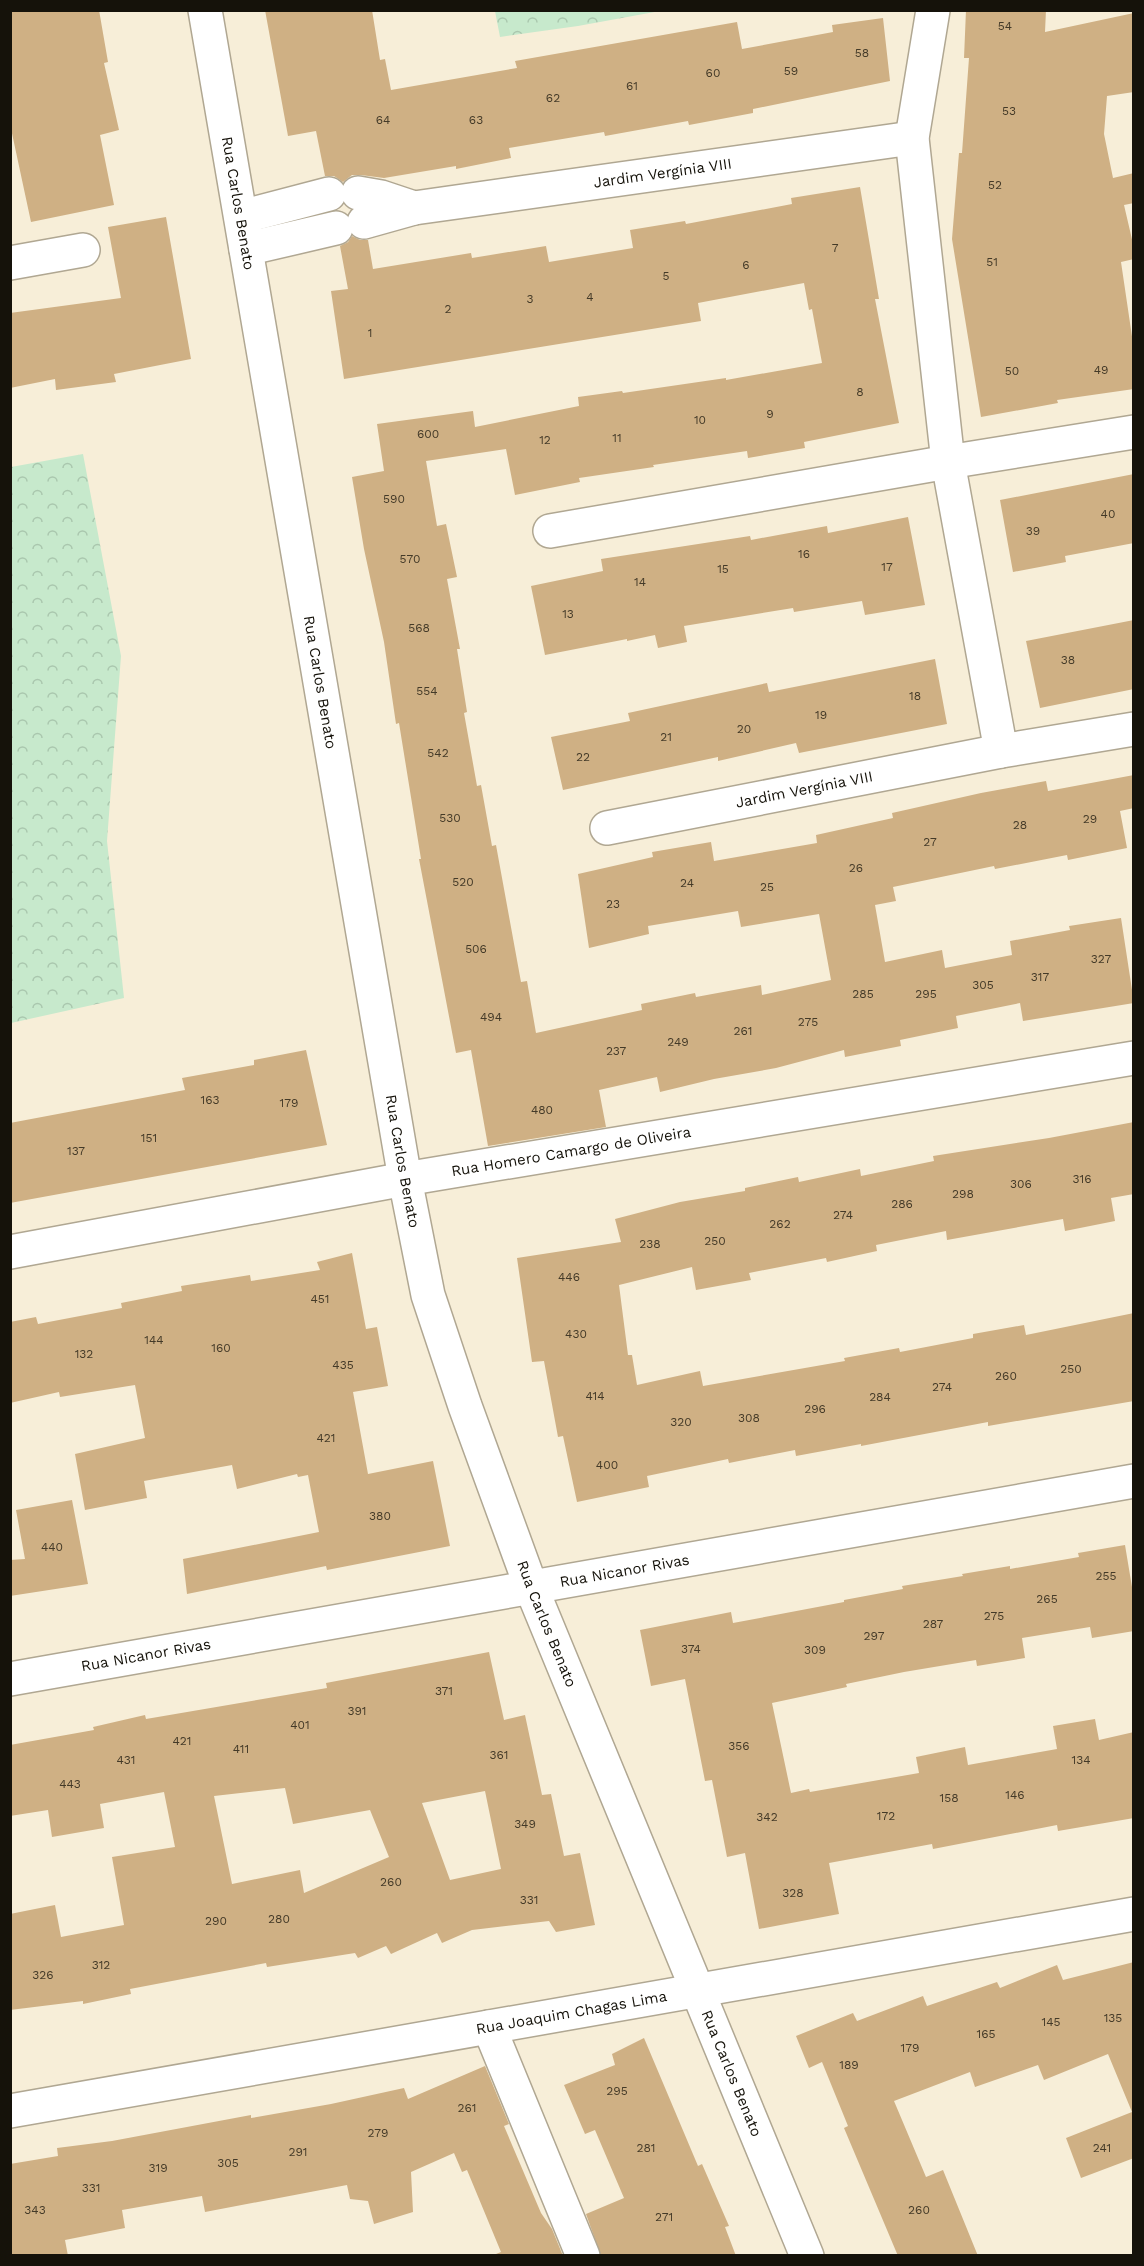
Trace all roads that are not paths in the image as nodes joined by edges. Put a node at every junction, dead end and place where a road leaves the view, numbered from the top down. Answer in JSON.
{"nodes":[{"id":1,"x":205,"y":10,"type":"edge"},
{"id":2,"x":933,"y":10,"type":"edge"},
{"id":3,"x":912,"y":138,"type":"junction"},
{"id":4,"x":347,"y":209,"type":"junction"},
{"id":5,"x":241,"y":217,"type":"junction"},
{"id":6,"x":246,"y":249,"type":"junction"},
{"id":7,"x":82,"y":250,"type":"dead end"},
{"id":8,"x":10,"y":263,"type":"edge"},
{"id":9,"x":1134,"y":432,"type":"edge"},
{"id":10,"x":948,"y":462,"type":"junction"},
{"id":11,"x":550,"y":531,"type":"dead end"},
{"id":12,"x":1134,"y":729,"type":"edge"},
{"id":13,"x":1001,"y":751,"type":"junction"},
{"id":14,"x":607,"y":828,"type":"dead end"},
{"id":15,"x":1134,"y":1058,"type":"edge"},
{"id":16,"x":405,"y":1179,"type":"junction"},
{"id":17,"x":10,"y":1252,"type":"edge"},
{"id":18,"x":1134,"y":1481,"type":"edge"},
{"id":19,"x":531,"y":1587,"type":"junction"},
{"id":20,"x":10,"y":1679,"type":"edge"},
{"id":21,"x":1134,"y":1914,"type":"edge"},
{"id":22,"x":696,"y":1991,"type":"junction"},
{"id":23,"x":489,"y":2027,"type":"junction"},
{"id":24,"x":10,"y":2111,"type":"edge"},
{"id":25,"x":583,"y":2256,"type":"edge"},
{"id":26,"x":807,"y":2256,"type":"edge"}],
"edges":[{"from":1,"to":5,"type":"street","name":"Rua Carlos Benato"},
{"from":2,"to":3,"type":"street"},
{"from":3,"to":4,"type":"street","name":"Jardim Vergínia VIII"},
{"from":3,"to":10,"type":"street"},
{"from":4,"to":5,"type":"street","name":"Jardim Vergínia VIII"},
{"from":4,"to":6,"type":"street","name":"Jardim Vergínia VIII"},
{"from":5,"to":6,"type":"street","name":"Rua Carlos Benato"},
{"from":6,"to":16,"type":"street","name":"Rua Carlos Benato"},
{"from":7,"to":8,"type":"street"},
{"from":9,"to":10,"type":"street"},
{"from":10,"to":11,"type":"street"},
{"from":10,"to":13,"type":"street"},
{"from":12,"to":13,"type":"street","name":"Jardim Vergínia VIII"},
{"from":13,"to":14,"type":"street","name":"Jardim Vergínia VIII"},
{"from":15,"to":16,"type":"street","name":"Rua Homero Camargo de Oliveira"},
{"from":16,"to":17,"type":"street","name":"Rua Homero Camargo de Oliveira"},
{"from":16,"to":19,"type":"street","name":"Rua Carlos Benato"},
{"from":18,"to":19,"type":"street","name":"Rua Nicanor Rivas"},
{"from":19,"to":20,"type":"street","name":"Rua Nicanor Rivas"},
{"from":19,"to":22,"type":"street","name":"Rua Carlos Benato"},
{"from":21,"to":22,"type":"street","name":"Rua Joaquim Chagas Lima"},
{"from":22,"to":23,"type":"street","name":"Rua Joaquim Chagas Lima"},
{"from":22,"to":26,"type":"street","name":"Rua Carlos Benato"},
{"from":23,"to":24,"type":"street","name":"Rua Joaquim Chagas Lima"},
{"from":23,"to":25,"type":"street"}]}
